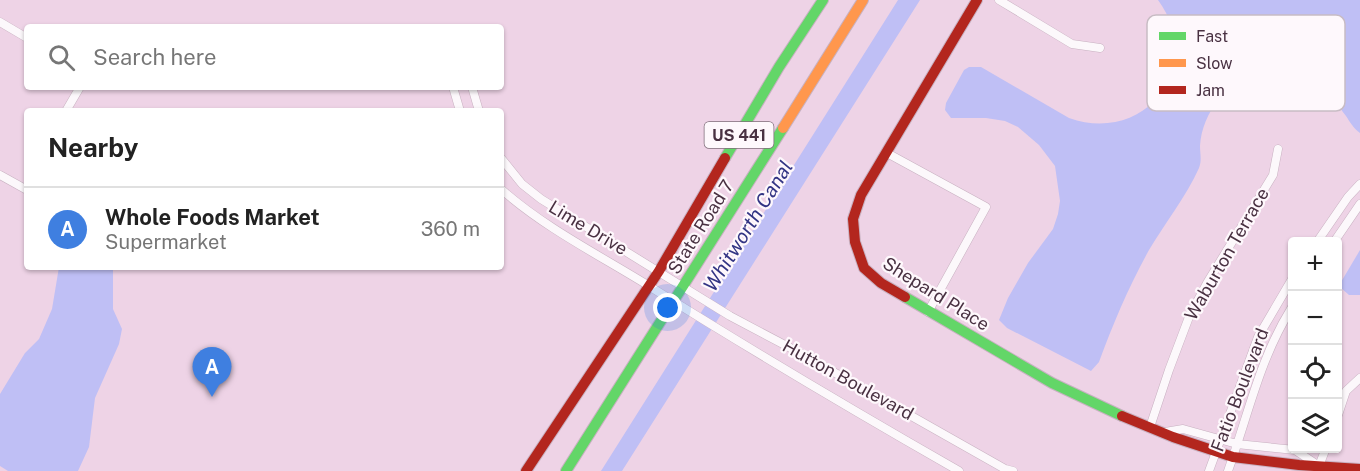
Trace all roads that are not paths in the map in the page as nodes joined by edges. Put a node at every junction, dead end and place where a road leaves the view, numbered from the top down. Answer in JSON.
{"nodes":[{"id":1,"x":823,"y":0,"type":"edge"},
{"id":2,"x":863,"y":0,"type":"edge"},
{"id":3,"x":977,"y":0,"type":"edge"},
{"id":4,"x":999,"y":0,"type":"edge"},
{"id":5,"x":0,"y":22,"type":"edge"},
{"id":6,"x":24,"y":36,"type":"edge"},
{"id":7,"x":1100,"y":48,"type":"dead end"},
{"id":8,"x":78,"y":90,"type":"edge"},
{"id":9,"x":454,"y":90,"type":"edge"},
{"id":10,"x":473,"y":90,"type":"edge"},
{"id":11,"x":68,"y":108,"type":"edge"},
{"id":12,"x":459,"y":108,"type":"edge"},
{"id":13,"x":478,"y":108,"type":"edge"},
{"id":14,"x":1278,"y":148,"type":"dead end"},
{"id":15,"x":887,"y":153,"type":"junction"},
{"id":16,"x":504,"y":162,"type":"edge"},
{"id":17,"x":0,"y":175,"type":"edge"},
{"id":18,"x":1360,"y":184,"type":"edge"},
{"id":19,"x":24,"y":188,"type":"edge"},
{"id":20,"x":504,"y":191,"type":"edge"},
{"id":21,"x":1360,"y":204,"type":"edge"},
{"id":22,"x":1320,"y":237,"type":"edge"},
{"id":23,"x":1337,"y":237,"type":"edge"},
{"id":24,"x":659,"y":271,"type":"junction"},
{"id":25,"x":649,"y":286,"type":"junction"},
{"id":26,"x":683,"y":286,"type":"junction"},
{"id":27,"x":1288,"y":287,"type":"edge"},
{"id":28,"x":674,"y":302,"type":"junction"},
{"id":29,"x":928,"y":312,"type":"junction"},
{"id":30,"x":1288,"y":316,"type":"edge"},
{"id":31,"x":1360,"y":378,"type":"edge"},
{"id":32,"x":1342,"y":403,"type":"edge"},
{"id":33,"x":1150,"y":427,"type":"junction"},
{"id":34,"x":1165,"y":432,"type":"junction"},
{"id":35,"x":1221,"y":440,"type":"junction"},
{"id":36,"x":1237,"y":444,"type":"junction"},
{"id":37,"x":1217,"y":451,"type":"junction"},
{"id":38,"x":1324,"y":453,"type":"edge"},
{"id":39,"x":1233,"y":457,"type":"junction"},
{"id":40,"x":1319,"y":466,"type":"junction"},
{"id":41,"x":1360,"y":469,"type":"edge"},
{"id":42,"x":526,"y":471,"type":"edge"},
{"id":43,"x":566,"y":471,"type":"edge"},
{"id":44,"x":958,"y":471,"type":"edge"},
{"id":45,"x":1013,"y":471,"type":"edge"},
{"id":46,"x":1209,"y":471,"type":"edge"},
{"id":47,"x":1227,"y":471,"type":"edge"}],
"edges":[{"from":1,"to":24,"type":"main road","name":"State Road 7","number":"US 441"},
{"from":2,"to":26,"type":"main road","name":"State Road 7","number":"US 441"},
{"from":3,"to":15,"type":"main road","name":"Shepard Place"},
{"from":4,"to":7,"type":"street"},
{"from":5,"to":6,"type":"street"},
{"from":8,"to":11,"type":"street"},
{"from":9,"to":12,"type":"street"},
{"from":10,"to":13,"type":"street"},
{"from":14,"to":33,"type":"street","name":"Waburton Terrace"},
{"from":15,"to":29,"type":"main road","name":"Shepard Place"},
{"from":15,"to":29,"type":"street"},
{"from":16,"to":24,"type":"street","name":"Lime Drive"},
{"from":17,"to":19,"type":"street"},
{"from":18,"to":22,"type":"street"},
{"from":20,"to":25,"type":"street","name":"Lime Drive"},
{"from":21,"to":23,"type":"street"},
{"from":24,"to":25,"type":"main road","name":"State Road 7","number":"US 441"},
{"from":24,"to":26,"type":"street","name":"Lime Drive"},
{"from":25,"to":28,"type":"street","name":"Lime Drive"},
{"from":25,"to":42,"type":"main road","name":"State Road 7","number":"US 441"},
{"from":26,"to":28,"type":"main road","name":"State Road 7","number":"US 441"},
{"from":26,"to":45,"type":"street","name":"Hutton Boulevard"},
{"from":27,"to":35,"type":"street","name":"Fatio Boulevard"},
{"from":28,"to":43,"type":"main road","name":"State Road 7","number":"US 441"},
{"from":28,"to":44,"type":"street","name":"Hutton Boulevard"},
{"from":29,"to":33,"type":"main road","name":"Shepard Place"},
{"from":30,"to":36,"type":"street","name":"Fatio Boulevard"},
{"from":31,"to":32,"type":"street"},
{"from":33,"to":34,"type":"main road","name":"Shepard Place"},
{"from":34,"to":35,"type":"street","name":"Shepard Place"},
{"from":34,"to":37,"type":"main road","name":"Shepard Place"},
{"from":35,"to":36,"type":"street","name":"Shepard Place"},
{"from":35,"to":37,"type":"street","name":"Fatio Boulevard"},
{"from":36,"to":39,"type":"street","name":"Fatio Boulevard"},
{"from":36,"to":40,"type":"street","name":"Shepard Place"},
{"from":37,"to":39,"type":"main road","name":"Shepard Place"},
{"from":37,"to":46,"type":"street","name":"Fatio Boulevard"},
{"from":38,"to":40,"type":"street"},
{"from":39,"to":40,"type":"main road","name":"Shepard Place"},
{"from":39,"to":47,"type":"street","name":"Fatio Boulevard"},
{"from":40,"to":41,"type":"main road","name":"Shepard Place"}]}
